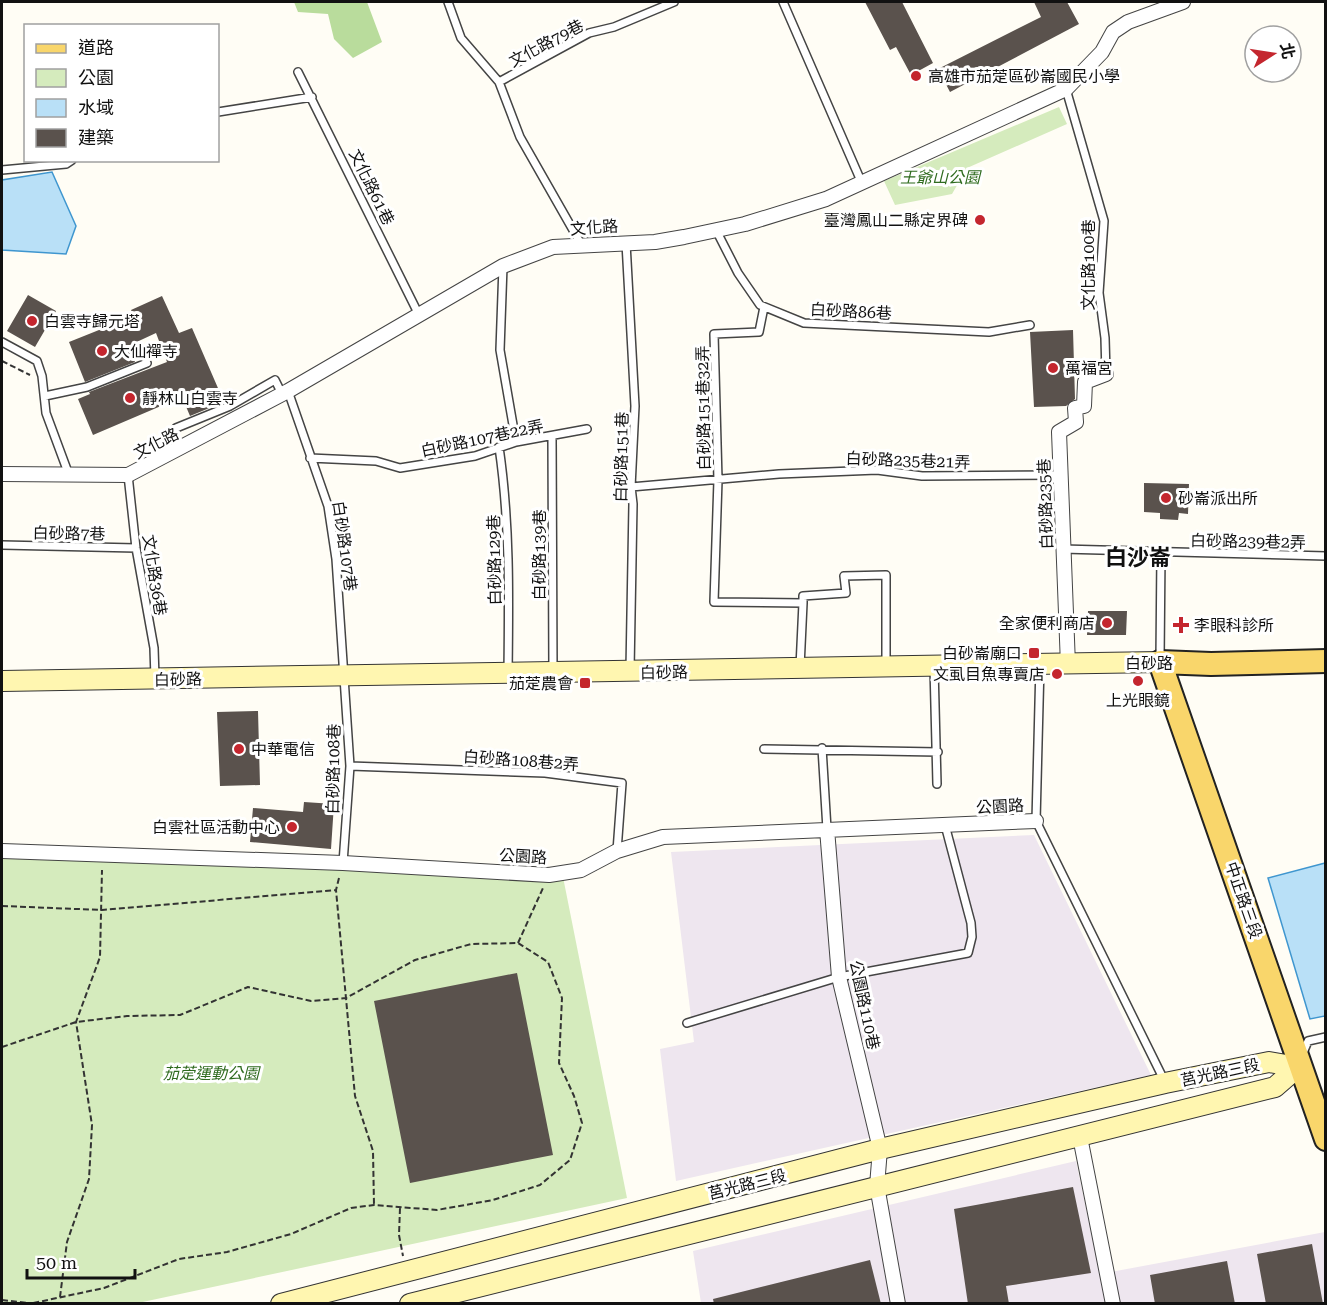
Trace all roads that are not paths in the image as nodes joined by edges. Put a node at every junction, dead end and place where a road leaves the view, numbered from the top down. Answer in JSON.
{"nodes":[{"id":1,"x":448,"y":2,"type":"edge"},
{"id":2,"x":674,"y":2,"type":"edge"},
{"id":3,"x":783,"y":2,"type":"edge"},
{"id":4,"x":1183,"y":2,"type":"edge"},
{"id":5,"x":659,"y":4,"type":"edge"},
{"id":6,"x":298,"y":72,"type":"dead end"},
{"id":7,"x":499,"y":82,"type":"junction"},
{"id":8,"x":1066,"y":89,"type":"junction"},
{"id":9,"x":312,"y":97,"type":"junction"},
{"id":10,"x":219,"y":112,"type":"edge"},
{"id":11,"x":69,"y":162,"type":"edge"},
{"id":12,"x":2,"y":170,"type":"edge"},
{"id":13,"x":861,"y":181,"type":"junction"},
{"id":14,"x":716,"y":230,"type":"junction"},
{"id":15,"x":626,"y":242,"type":"junction"},
{"id":16,"x":581,"y":244,"type":"junction"},
{"id":17,"x":503,"y":266,"type":"junction"},
{"id":18,"x":764,"y":307,"type":"junction"},
{"id":19,"x":419,"y":315,"type":"junction"},
{"id":20,"x":1030,"y":325,"type":"dead end"},
{"id":21,"x":2,"y":342,"type":"edge"},
{"id":22,"x":147,"y":363,"type":"dead end"},
{"id":23,"x":1106,"y":374,"type":"joint"},
{"id":24,"x":285,"y":392,"type":"junction"},
{"id":25,"x":45,"y":396,"type":"junction"},
{"id":26,"x":176,"y":428,"type":"dead end"},
{"id":27,"x":587,"y":429,"type":"dead end"},
{"id":28,"x":552,"y":437,"type":"junction"},
{"id":29,"x":516,"y":442,"type":"junction"},
{"id":30,"x":499,"y":447,"type":"junction"},
{"id":31,"x":310,"y":458,"type":"junction"},
{"id":32,"x":2,"y":474,"type":"edge"},
{"id":33,"x":69,"y":475,"type":"junction"},
{"id":34,"x":128,"y":476,"type":"junction"},
{"id":35,"x":1061,"y":476,"type":"junction"},
{"id":36,"x":718,"y":480,"type":"junction"},
{"id":37,"x":631,"y":487,"type":"junction"},
{"id":38,"x":2,"y":545,"type":"edge"},
{"id":39,"x":136,"y":548,"type":"junction"},
{"id":40,"x":1062,"y":549,"type":"junction"},
{"id":41,"x":1161,"y":553,"type":"junction"},
{"id":42,"x":1326,"y":556,"type":"edge"},
{"id":43,"x":803,"y":603,"type":"junction"},
{"id":44,"x":1326,"y":661,"type":"edge"},
{"id":45,"x":1160,"y":662,"type":"junction"},
{"id":46,"x":1040,"y":665,"type":"junction"},
{"id":47,"x":1068,"y":665,"type":"junction"},
{"id":48,"x":934,"y":667,"type":"junction"},
{"id":49,"x":886,"y":668,"type":"junction"},
{"id":50,"x":800,"y":669,"type":"junction"},
{"id":51,"x":630,"y":672,"type":"junction"},
{"id":52,"x":553,"y":673,"type":"junction"},
{"id":53,"x":508,"y":674,"type":"junction"},
{"id":54,"x":345,"y":676,"type":"junction"},
{"id":55,"x":154,"y":679,"type":"junction"},
{"id":56,"x":2,"y":681,"type":"edge"},
{"id":57,"x":822,"y":748,"type":"junction"},
{"id":58,"x":764,"y":749,"type":"dead end"},
{"id":59,"x":938,"y":752,"type":"junction"},
{"id":60,"x":350,"y":766,"type":"junction"},
{"id":61,"x":937,"y":784,"type":"dead end"},
{"id":62,"x":1036,"y":821,"type":"junction"},
{"id":63,"x":945,"y":825,"type":"junction"},
{"id":64,"x":827,"y":829,"type":"junction"},
{"id":65,"x":2,"y":851,"type":"edge"},
{"id":66,"x":617,"y":851,"type":"junction"},
{"id":67,"x":343,"y":863,"type":"junction"},
{"id":68,"x":839,"y":977,"type":"junction"},
{"id":69,"x":687,"y":1023,"type":"dead end"},
{"id":70,"x":1326,"y":1037,"type":"edge"},
{"id":71,"x":1298,"y":1067,"type":"junction"},
{"id":72,"x":1165,"y":1083,"type":"junction"},
{"id":73,"x":1080,"y":1137,"type":"junction"},
{"id":74,"x":1326,"y":1139,"type":"edge"},
{"id":75,"x":880,"y":1149,"type":"junction"},
{"id":76,"x":877,"y":1186,"type":"junction"},
{"id":77,"x":281,"y":1304,"type":"edge"},
{"id":78,"x":410,"y":1304,"type":"edge"},
{"id":79,"x":898,"y":1304,"type":"edge"},
{"id":80,"x":1113,"y":1304,"type":"edge"}],
"edges":[{"from":1,"to":7,"type":"lane"},
{"from":2,"to":5,"type":"lane","name":"文化路79巷"},
{"from":3,"to":13,"type":"lane"},
{"from":4,"to":8,"type":"street","name":"文化路"},
{"from":5,"to":7,"type":"lane","name":"文化路79巷"},
{"from":6,"to":9,"type":"lane","name":"文化路61巷"},
{"from":7,"to":16,"type":"lane","name":"文化路79巷"},
{"from":8,"to":13,"type":"street","name":"文化路"},
{"from":8,"to":23,"type":"lane","name":"文化路100巷"},
{"from":9,"to":10,"type":"lane"},
{"from":9,"to":19,"type":"lane","name":"文化路61巷"},
{"from":11,"to":12,"type":"lane"},
{"from":13,"to":14,"type":"street","name":"文化路"},
{"from":14,"to":15,"type":"street","name":"文化路"},
{"from":14,"to":18,"type":"lane","name":"白砂路86巷"},
{"from":15,"to":16,"type":"street","name":"文化路"},
{"from":15,"to":37,"type":"lane","name":"白砂路151巷"},
{"from":16,"to":17,"type":"street","name":"文化路"},
{"from":17,"to":19,"type":"street","name":"文化路"},
{"from":17,"to":29,"type":"lane"},
{"from":18,"to":20,"type":"lane","name":"白砂路86巷"},
{"from":18,"to":36,"type":"lane","name":"白砂路151巷32弄"},
{"from":19,"to":24,"type":"street","name":"文化路"},
{"from":21,"to":25,"type":"lane"},
{"from":22,"to":25,"type":"lane"},
{"from":23,"to":35,"type":"street","name":"白砂路235巷"},
{"from":24,"to":26,"type":"lane"},
{"from":24,"to":31,"type":"lane","name":"白砂路107巷"},
{"from":24,"to":34,"type":"street","name":"文化路"},
{"from":25,"to":33,"type":"lane"},
{"from":27,"to":28,"type":"lane","name":"白砂路107巷22弄"},
{"from":28,"to":29,"type":"lane","name":"白砂路107巷22弄"},
{"from":28,"to":52,"type":"lane","name":"白砂路139巷"},
{"from":29,"to":30,"type":"lane","name":"白砂路107巷22弄"},
{"from":30,"to":31,"type":"lane","name":"白砂路107巷22弄"},
{"from":30,"to":53,"type":"lane","name":"白砂路129巷"},
{"from":31,"to":54,"type":"lane","name":"白砂路107巷"},
{"from":32,"to":33,"type":"street","name":"文化路"},
{"from":33,"to":34,"type":"street","name":"文化路"},
{"from":34,"to":39,"type":"lane","name":"文化路36巷"},
{"from":35,"to":36,"type":"lane","name":"白砂路235巷21弄"},
{"from":35,"to":40,"type":"street","name":"白砂路235巷"},
{"from":36,"to":37,"type":"lane","name":"白砂路151巷32弄"},
{"from":36,"to":43,"type":"lane","name":"白砂路151巷32弄"},
{"from":37,"to":51,"type":"lane","name":"白砂路151巷"},
{"from":38,"to":39,"type":"lane","name":"白砂路7巷"},
{"from":39,"to":55,"type":"lane","name":"文化路36巷"},
{"from":40,"to":41,"type":"lane","name":"白砂路239巷2弄"},
{"from":40,"to":47,"type":"street","name":"白砂路235巷"},
{"from":41,"to":42,"type":"lane","name":"白砂路239巷2弄"},
{"from":41,"to":45,"type":"lane"},
{"from":43,"to":49,"type":"lane"},
{"from":43,"to":50,"type":"lane"},
{"from":44,"to":45,"type":"main road","name":"白砂路"},
{"from":45,"to":47,"type":"street","name":"白砂路"},
{"from":45,"to":71,"type":"main road","name":"中正路三段"},
{"from":46,"to":47,"type":"street","name":"白砂路"},
{"from":46,"to":48,"type":"street","name":"白砂路"},
{"from":46,"to":62,"type":"lane"},
{"from":48,"to":49,"type":"street","name":"白砂路"},
{"from":48,"to":59,"type":"lane"},
{"from":49,"to":50,"type":"street","name":"白砂路"},
{"from":50,"to":51,"type":"street","name":"白砂路"},
{"from":51,"to":52,"type":"street","name":"白砂路"},
{"from":52,"to":53,"type":"street","name":"白砂路"},
{"from":53,"to":54,"type":"street","name":"白砂路"},
{"from":54,"to":55,"type":"street","name":"白砂路"},
{"from":54,"to":60,"type":"lane","name":"白砂路108巷"},
{"from":55,"to":56,"type":"street","name":"白砂路"},
{"from":57,"to":58,"type":"lane"},
{"from":57,"to":59,"type":"lane"},
{"from":57,"to":64,"type":"lane"},
{"from":59,"to":61,"type":"lane"},
{"from":60,"to":66,"type":"lane","name":"白砂路108巷2弄"},
{"from":60,"to":67,"type":"lane","name":"白砂路108巷"},
{"from":62,"to":63,"type":"street","name":"公園路"},
{"from":62,"to":72,"type":"lane"},
{"from":63,"to":64,"type":"street","name":"公園路"},
{"from":63,"to":68,"type":"lane"},
{"from":64,"to":66,"type":"street","name":"公園路"},
{"from":64,"to":68,"type":"street","name":"公園路110巷"},
{"from":65,"to":67,"type":"street","name":"公園路"},
{"from":66,"to":67,"type":"street","name":"公園路"},
{"from":68,"to":69,"type":"lane"},
{"from":68,"to":75,"type":"street","name":"公園路110巷"},
{"from":70,"to":71,"type":"lane"},
{"from":71,"to":72,"type":"street","name":"莒光路三段"},
{"from":71,"to":73,"type":"street","name":"莒光路三段"},
{"from":71,"to":74,"type":"main road","name":"中正路三段"},
{"from":72,"to":75,"type":"street","name":"莒光路三段"},
{"from":73,"to":76,"type":"street","name":"莒光路三段"},
{"from":73,"to":80,"type":"street"},
{"from":75,"to":76,"type":"street","name":"公園路110巷"},
{"from":75,"to":77,"type":"street","name":"莒光路三段"},
{"from":76,"to":78,"type":"street","name":"莒光路三段"},
{"from":76,"to":79,"type":"street","name":"公園路110巷"}]}
